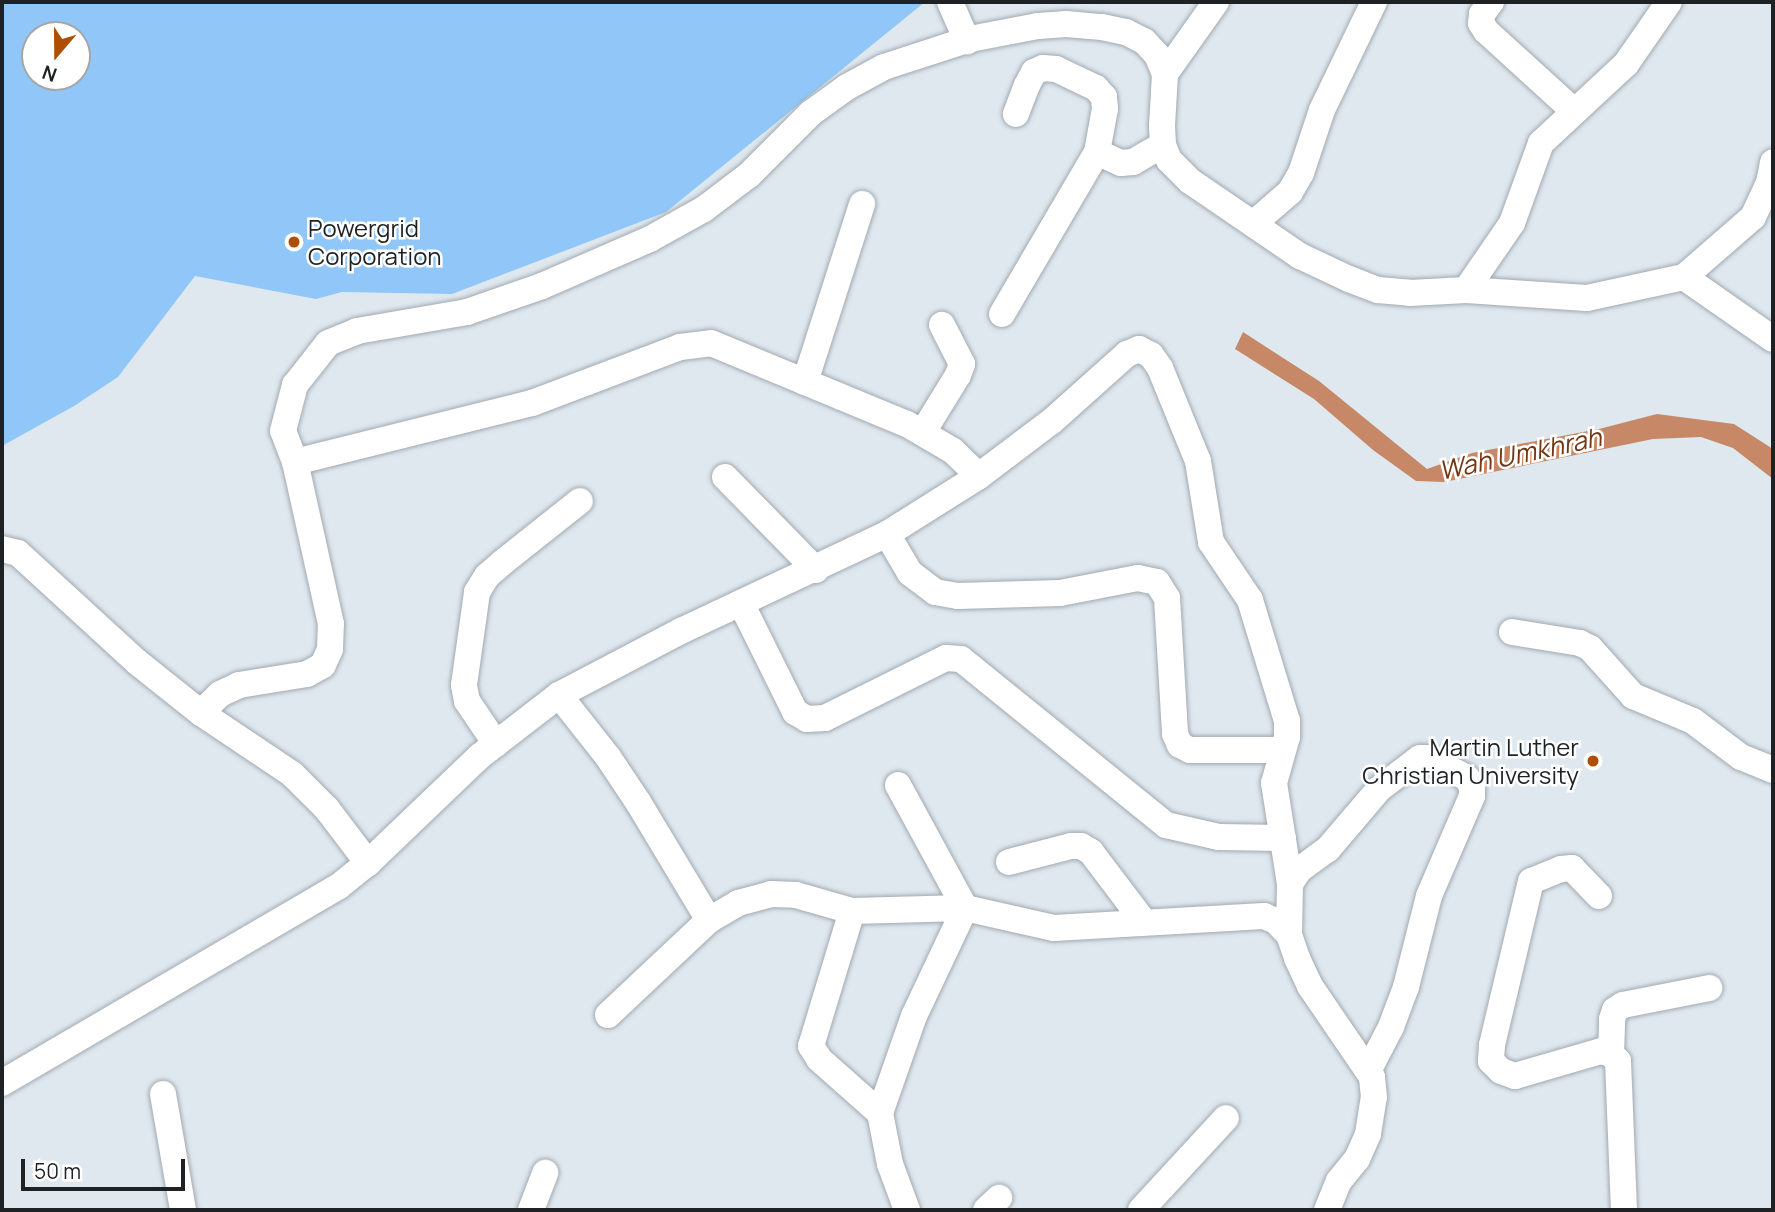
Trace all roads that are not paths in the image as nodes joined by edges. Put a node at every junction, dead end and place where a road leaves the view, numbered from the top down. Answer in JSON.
{"nodes":[{"id":1,"x":950,"y":2,"type":"edge"},
{"id":2,"x":1216,"y":2,"type":"edge"},
{"id":3,"x":1374,"y":2,"type":"edge"},
{"id":4,"x":1492,"y":2,"type":"edge"},
{"id":5,"x":1669,"y":2,"type":"edge"},
{"id":6,"x":967,"y":41,"type":"junction"},
{"id":7,"x":1165,"y":74,"type":"junction"},
{"id":8,"x":1574,"y":111,"type":"junction"},
{"id":9,"x":1016,"y":114,"type":"dead end"},
{"id":10,"x":1163,"y":145,"type":"junction"},
{"id":11,"x":1097,"y":152,"type":"junction"},
{"id":12,"x":1773,"y":162,"type":"edge"},
{"id":13,"x":862,"y":204,"type":"dead end"},
{"id":14,"x":1253,"y":224,"type":"junction"},
{"id":15,"x":1684,"y":277,"type":"junction"},
{"id":16,"x":1466,"y":290,"type":"junction"},
{"id":17,"x":1002,"y":314,"type":"dead end"},
{"id":18,"x":942,"y":325,"type":"dead end"},
{"id":19,"x":1773,"y":340,"type":"edge"},
{"id":20,"x":805,"y":382,"type":"junction"},
{"id":21,"x":923,"y":432,"type":"junction"},
{"id":22,"x":295,"y":462,"type":"junction"},
{"id":23,"x":979,"y":475,"type":"junction"},
{"id":24,"x":725,"y":477,"type":"dead end"},
{"id":25,"x":580,"y":501,"type":"dead end"},
{"id":26,"x":887,"y":534,"type":"junction"},
{"id":27,"x":2,"y":549,"type":"edge"},
{"id":28,"x":816,"y":570,"type":"junction"},
{"id":29,"x":741,"y":603,"type":"junction"},
{"id":30,"x":1511,"y":632,"type":"dead end"},
{"id":31,"x":559,"y":695,"type":"junction"},
{"id":32,"x":201,"y":713,"type":"junction"},
{"id":33,"x":496,"y":744,"type":"junction"},
{"id":34,"x":1283,"y":750,"type":"junction"},
{"id":35,"x":1773,"y":770,"type":"edge"},
{"id":36,"x":898,"y":785,"type":"dead end"},
{"id":37,"x":1283,"y":838,"type":"junction"},
{"id":38,"x":1009,"y":862,"type":"dead end"},
{"id":39,"x":368,"y":863,"type":"junction"},
{"id":40,"x":1290,"y":884,"type":"junction"},
{"id":41,"x":1599,"y":896,"type":"dead end"},
{"id":42,"x":965,"y":908,"type":"junction"},
{"id":43,"x":852,"y":911,"type":"junction"},
{"id":44,"x":709,"y":919,"type":"junction"},
{"id":45,"x":1144,"y":922,"type":"junction"},
{"id":46,"x":1289,"y":935,"type":"junction"},
{"id":47,"x":1709,"y":988,"type":"dead end"},
{"id":48,"x":608,"y":1015,"type":"dead end"},
{"id":49,"x":1611,"y":1054,"type":"junction"},
{"id":50,"x":1369,"y":1069,"type":"junction"},
{"id":51,"x":2,"y":1083,"type":"edge"},
{"id":52,"x":163,"y":1094,"type":"dead end"},
{"id":53,"x":880,"y":1113,"type":"junction"},
{"id":54,"x":1226,"y":1118,"type":"dead end"},
{"id":55,"x":545,"y":1173,"type":"dead end"},
{"id":56,"x":183,"y":1210,"type":"edge"},
{"id":57,"x":531,"y":1210,"type":"edge"},
{"id":58,"x":907,"y":1210,"type":"edge"},
{"id":59,"x":1141,"y":1210,"type":"edge"},
{"id":60,"x":1327,"y":1210,"type":"edge"},
{"id":61,"x":1623,"y":1210,"type":"edge"}],
"edges":[{"from":1,"to":6,"type":"street"},
{"from":2,"to":7,"type":"street"},
{"from":3,"to":14,"type":"street"},
{"from":4,"to":8,"type":"street"},
{"from":5,"to":8,"type":"street"},
{"from":6,"to":7,"type":"street"},
{"from":6,"to":22,"type":"street"},
{"from":7,"to":10,"type":"street"},
{"from":8,"to":16,"type":"street"},
{"from":9,"to":11,"type":"street"},
{"from":10,"to":11,"type":"street"},
{"from":10,"to":14,"type":"street"},
{"from":11,"to":17,"type":"street"},
{"from":12,"to":15,"type":"street"},
{"from":13,"to":20,"type":"street"},
{"from":14,"to":16,"type":"street"},
{"from":15,"to":16,"type":"street"},
{"from":15,"to":19,"type":"street"},
{"from":18,"to":21,"type":"street"},
{"from":20,"to":21,"type":"street"},
{"from":20,"to":22,"type":"street"},
{"from":21,"to":23,"type":"street"},
{"from":22,"to":32,"type":"street"},
{"from":23,"to":26,"type":"street"},
{"from":23,"to":34,"type":"street"},
{"from":24,"to":28,"type":"street"},
{"from":25,"to":33,"type":"street"},
{"from":26,"to":28,"type":"street"},
{"from":26,"to":34,"type":"street"},
{"from":27,"to":32,"type":"street"},
{"from":28,"to":29,"type":"street"},
{"from":29,"to":31,"type":"street"},
{"from":29,"to":37,"type":"street"},
{"from":30,"to":35,"type":"street"},
{"from":31,"to":33,"type":"street"},
{"from":31,"to":44,"type":"street"},
{"from":32,"to":39,"type":"street"},
{"from":33,"to":39,"type":"street"},
{"from":34,"to":37,"type":"street"},
{"from":36,"to":42,"type":"street"},
{"from":37,"to":40,"type":"street"},
{"from":38,"to":45,"type":"street"},
{"from":39,"to":51,"type":"street"},
{"from":40,"to":46,"type":"street"},
{"from":40,"to":50,"type":"street"},
{"from":41,"to":49,"type":"street"},
{"from":42,"to":43,"type":"street"},
{"from":42,"to":45,"type":"street"},
{"from":42,"to":53,"type":"street"},
{"from":43,"to":44,"type":"street"},
{"from":43,"to":53,"type":"street"},
{"from":44,"to":48,"type":"street"},
{"from":45,"to":46,"type":"street"},
{"from":46,"to":50,"type":"street"},
{"from":47,"to":49,"type":"street"},
{"from":49,"to":61,"type":"street"},
{"from":50,"to":60,"type":"street"},
{"from":52,"to":56,"type":"street"},
{"from":53,"to":58,"type":"street"},
{"from":54,"to":59,"type":"street"},
{"from":55,"to":57,"type":"street"}]}
